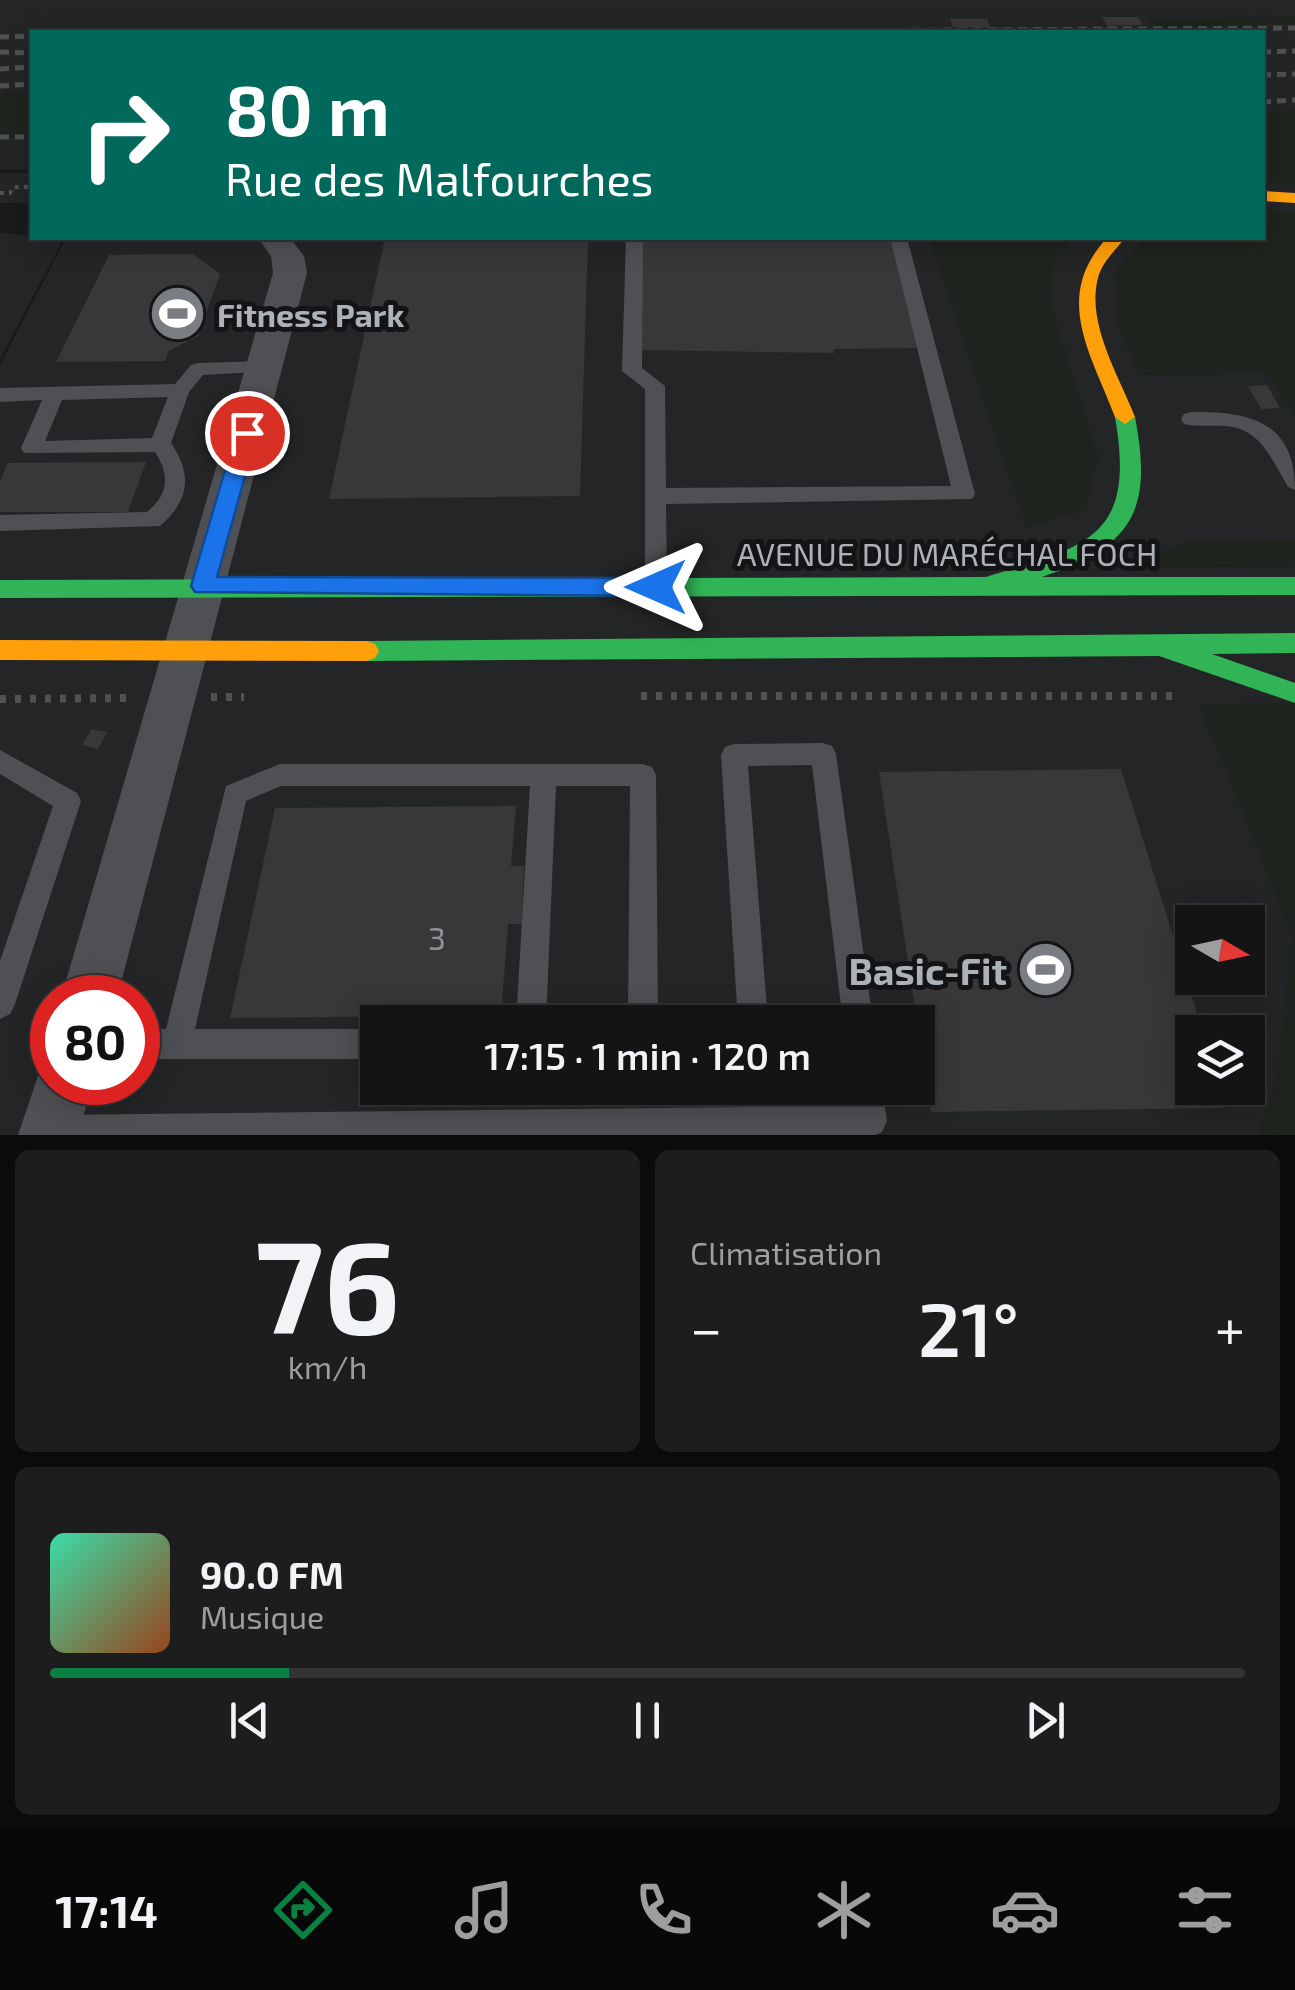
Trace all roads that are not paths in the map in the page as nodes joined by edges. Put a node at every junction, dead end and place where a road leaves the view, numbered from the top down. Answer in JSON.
{"nodes":[{"id":1,"x":1265,"y":196,"type":"edge"},
{"id":2,"x":1295,"y":198,"type":"edge"},
{"id":3,"x":275,"y":240,"type":"edge"},
{"id":4,"x":634,"y":240,"type":"edge"},
{"id":5,"x":900,"y":240,"type":"edge"},
{"id":6,"x":1114,"y":240,"type":"edge"},
{"id":7,"x":265,"y":367,"type":"junction"},
{"id":8,"x":180,"y":390,"type":"junction"},
{"id":9,"x":56,"y":392,"type":"junction"},
{"id":10,"x":0,"y":395,"type":"edge"},
{"id":11,"x":1191,"y":418,"type":"dead end"},
{"id":12,"x":160,"y":444,"type":"junction"},
{"id":13,"x":1295,"y":482,"type":"edge"},
{"id":14,"x":656,"y":496,"type":"junction"},
{"id":15,"x":0,"y":523,"type":"edge"},
{"id":16,"x":203,"y":586,"type":"junction"},
{"id":17,"x":986,"y":586,"type":"junction"},
{"id":18,"x":1295,"y":586,"type":"edge"},
{"id":19,"x":656,"y":587,"type":"junction"},
{"id":20,"x":0,"y":589,"type":"edge"},
{"id":21,"x":1295,"y":643,"type":"edge"},
{"id":22,"x":1159,"y":646,"type":"junction"},
{"id":23,"x":0,"y":650,"type":"edge"},
{"id":24,"x":187,"y":650,"type":"junction"},
{"id":25,"x":1295,"y":693,"type":"edge"},
{"id":26,"x":0,"y":761,"type":"edge"},
{"id":27,"x":544,"y":775,"type":"junction"},
{"id":28,"x":96,"y":975,"type":"edge"},
{"id":29,"x":0,"y":1004,"type":"edge"},
{"id":30,"x":532,"y":1005,"type":"edge"},
{"id":31,"x":643,"y":1005,"type":"edge"},
{"id":32,"x":752,"y":1005,"type":"edge"},
{"id":33,"x":856,"y":1005,"type":"edge"},
{"id":34,"x":160,"y":1044,"type":"edge"},
{"id":35,"x":177,"y":1044,"type":"junction"},
{"id":36,"x":360,"y":1044,"type":"edge"},
{"id":37,"x":759,"y":1105,"type":"edge"},
{"id":38,"x":869,"y":1105,"type":"edge"},
{"id":39,"x":54,"y":1116,"type":"edge"},
{"id":40,"x":760,"y":1123,"type":"junction"}],
"edges":[{"from":1,"to":2,"type":"main road"},
{"from":3,"to":7,"type":"street"},
{"from":4,"to":14,"type":"lane"},
{"from":5,"to":14,"type":"lane"},
{"from":6,"to":17,"type":"main road"},
{"from":7,"to":8,"type":"lane"},
{"from":7,"to":16,"type":"street"},
{"from":8,"to":9,"type":"lane"},
{"from":8,"to":12,"type":"lane"},
{"from":9,"to":10,"type":"lane"},
{"from":9,"to":12,"type":"lane"},
{"from":11,"to":13,"type":"lane"},
{"from":12,"to":15,"type":"lane"},
{"from":14,"to":19,"type":"lane"},
{"from":16,"to":19,"type":"main road","name":"AVENUE DU MARÉCHAL FOCH"},
{"from":16,"to":20,"type":"main road","name":"AVENUE DU MARÉCHAL FOCH"},
{"from":16,"to":24,"type":"street"},
{"from":17,"to":18,"type":"main road","name":"AVENUE DU MARÉCHAL FOCH"},
{"from":17,"to":19,"type":"main road","name":"AVENUE DU MARÉCHAL FOCH"},
{"from":21,"to":22,"type":"main road"},
{"from":22,"to":24,"type":"main road"},
{"from":22,"to":25,"type":"main road"},
{"from":23,"to":24,"type":"main road"},
{"from":24,"to":28,"type":"street"},
{"from":26,"to":29,"type":"lane"},
{"from":27,"to":30,"type":"lane"},
{"from":27,"to":31,"type":"lane"},
{"from":27,"to":35,"type":"lane"},
{"from":32,"to":33,"type":"lane"},
{"from":34,"to":35,"type":"lane"},
{"from":35,"to":36,"type":"lane"},
{"from":37,"to":40,"type":"lane"},
{"from":38,"to":40,"type":"lane"},
{"from":39,"to":40,"type":"lane"}]}
